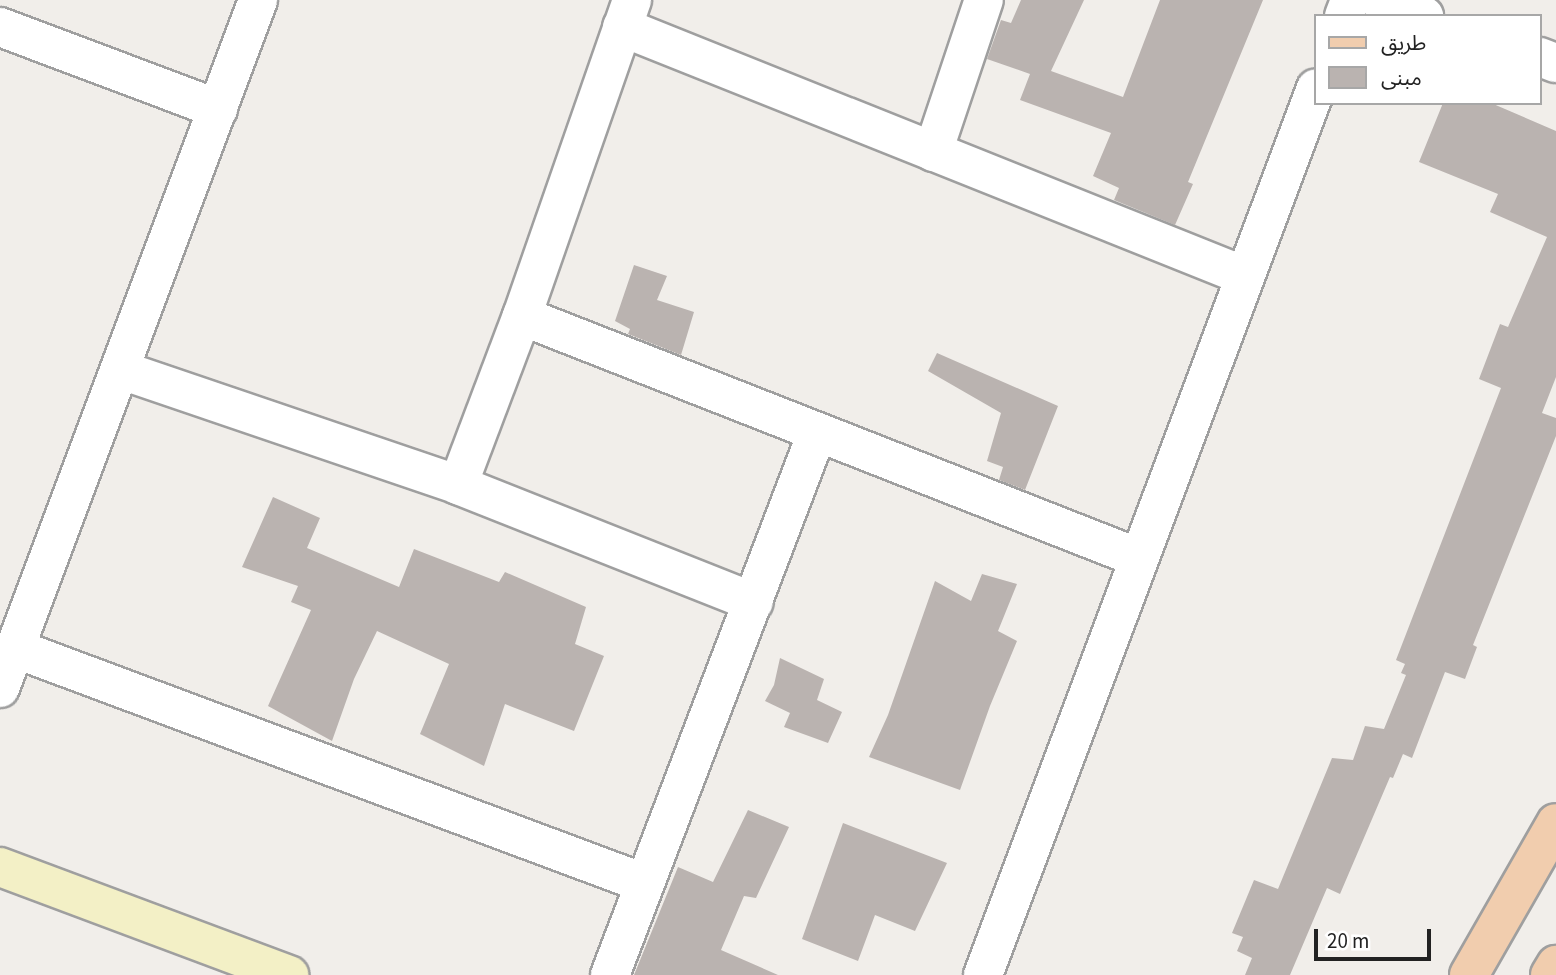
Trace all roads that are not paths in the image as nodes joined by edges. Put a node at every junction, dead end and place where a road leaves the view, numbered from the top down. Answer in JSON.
{"nodes":[{"id":1,"x":258,"y":0,"type":"edge"},
{"id":2,"x":1379,"y":0,"type":"edge"},
{"id":3,"x":981,"y":1,"type":"edge"},
{"id":4,"x":627,"y":13,"type":"edge"},
{"id":5,"x":1418,"y":14,"type":"edge"},
{"id":6,"x":0,"y":27,"type":"edge"},
{"id":7,"x":1314,"y":93,"type":"edge"},
{"id":8,"x":218,"y":109,"type":"junction"},
{"id":9,"x":933,"y":152,"type":"junction"},
{"id":10,"x":1245,"y":276,"type":"junction"},
{"id":11,"x":522,"y":316,"type":"junction"},
{"id":12,"x":121,"y":370,"type":"junction"},
{"id":13,"x":817,"y":433,"type":"junction"},
{"id":14,"x":458,"y":485,"type":"junction"},
{"id":15,"x":1139,"y":558,"type":"junction"},
{"id":16,"x":754,"y":602,"type":"junction"},
{"id":17,"x":15,"y":648,"type":"junction"},
{"id":18,"x":0,"y":688,"type":"edge"},
{"id":19,"x":1556,"y":823,"type":"edge"},
{"id":20,"x":0,"y":867,"type":"edge"},
{"id":21,"x":644,"y":883,"type":"junction"},
{"id":22,"x":1556,"y":965,"type":"edge"},
{"id":23,"x":289,"y":975,"type":"edge"},
{"id":24,"x":610,"y":975,"type":"edge"},
{"id":25,"x":983,"y":975,"type":"edge"},
{"id":26,"x":1469,"y":975,"type":"edge"},
{"id":27,"x":1550,"y":975,"type":"edge"}],
"edges":[{"from":1,"to":8,"type":"street"},
{"from":2,"to":5,"type":"street"},
{"from":3,"to":9,"type":"street"},
{"from":4,"to":9,"type":"street"},
{"from":4,"to":11,"type":"street"},
{"from":6,"to":8,"type":"street"},
{"from":7,"to":10,"type":"street"},
{"from":8,"to":12,"type":"street"},
{"from":9,"to":10,"type":"street"},
{"from":10,"to":15,"type":"street"},
{"from":11,"to":13,"type":"street"},
{"from":11,"to":14,"type":"street"},
{"from":12,"to":14,"type":"street"},
{"from":12,"to":17,"type":"street"},
{"from":13,"to":15,"type":"street"},
{"from":13,"to":16,"type":"street"},
{"from":14,"to":16,"type":"street"},
{"from":15,"to":25,"type":"street"},
{"from":16,"to":21,"type":"street"},
{"from":17,"to":18,"type":"street"},
{"from":17,"to":21,"type":"street"},
{"from":19,"to":26,"type":"main road"},
{"from":20,"to":23,"type":"main road"},
{"from":21,"to":24,"type":"street"},
{"from":22,"to":27,"type":"main road"}]}
